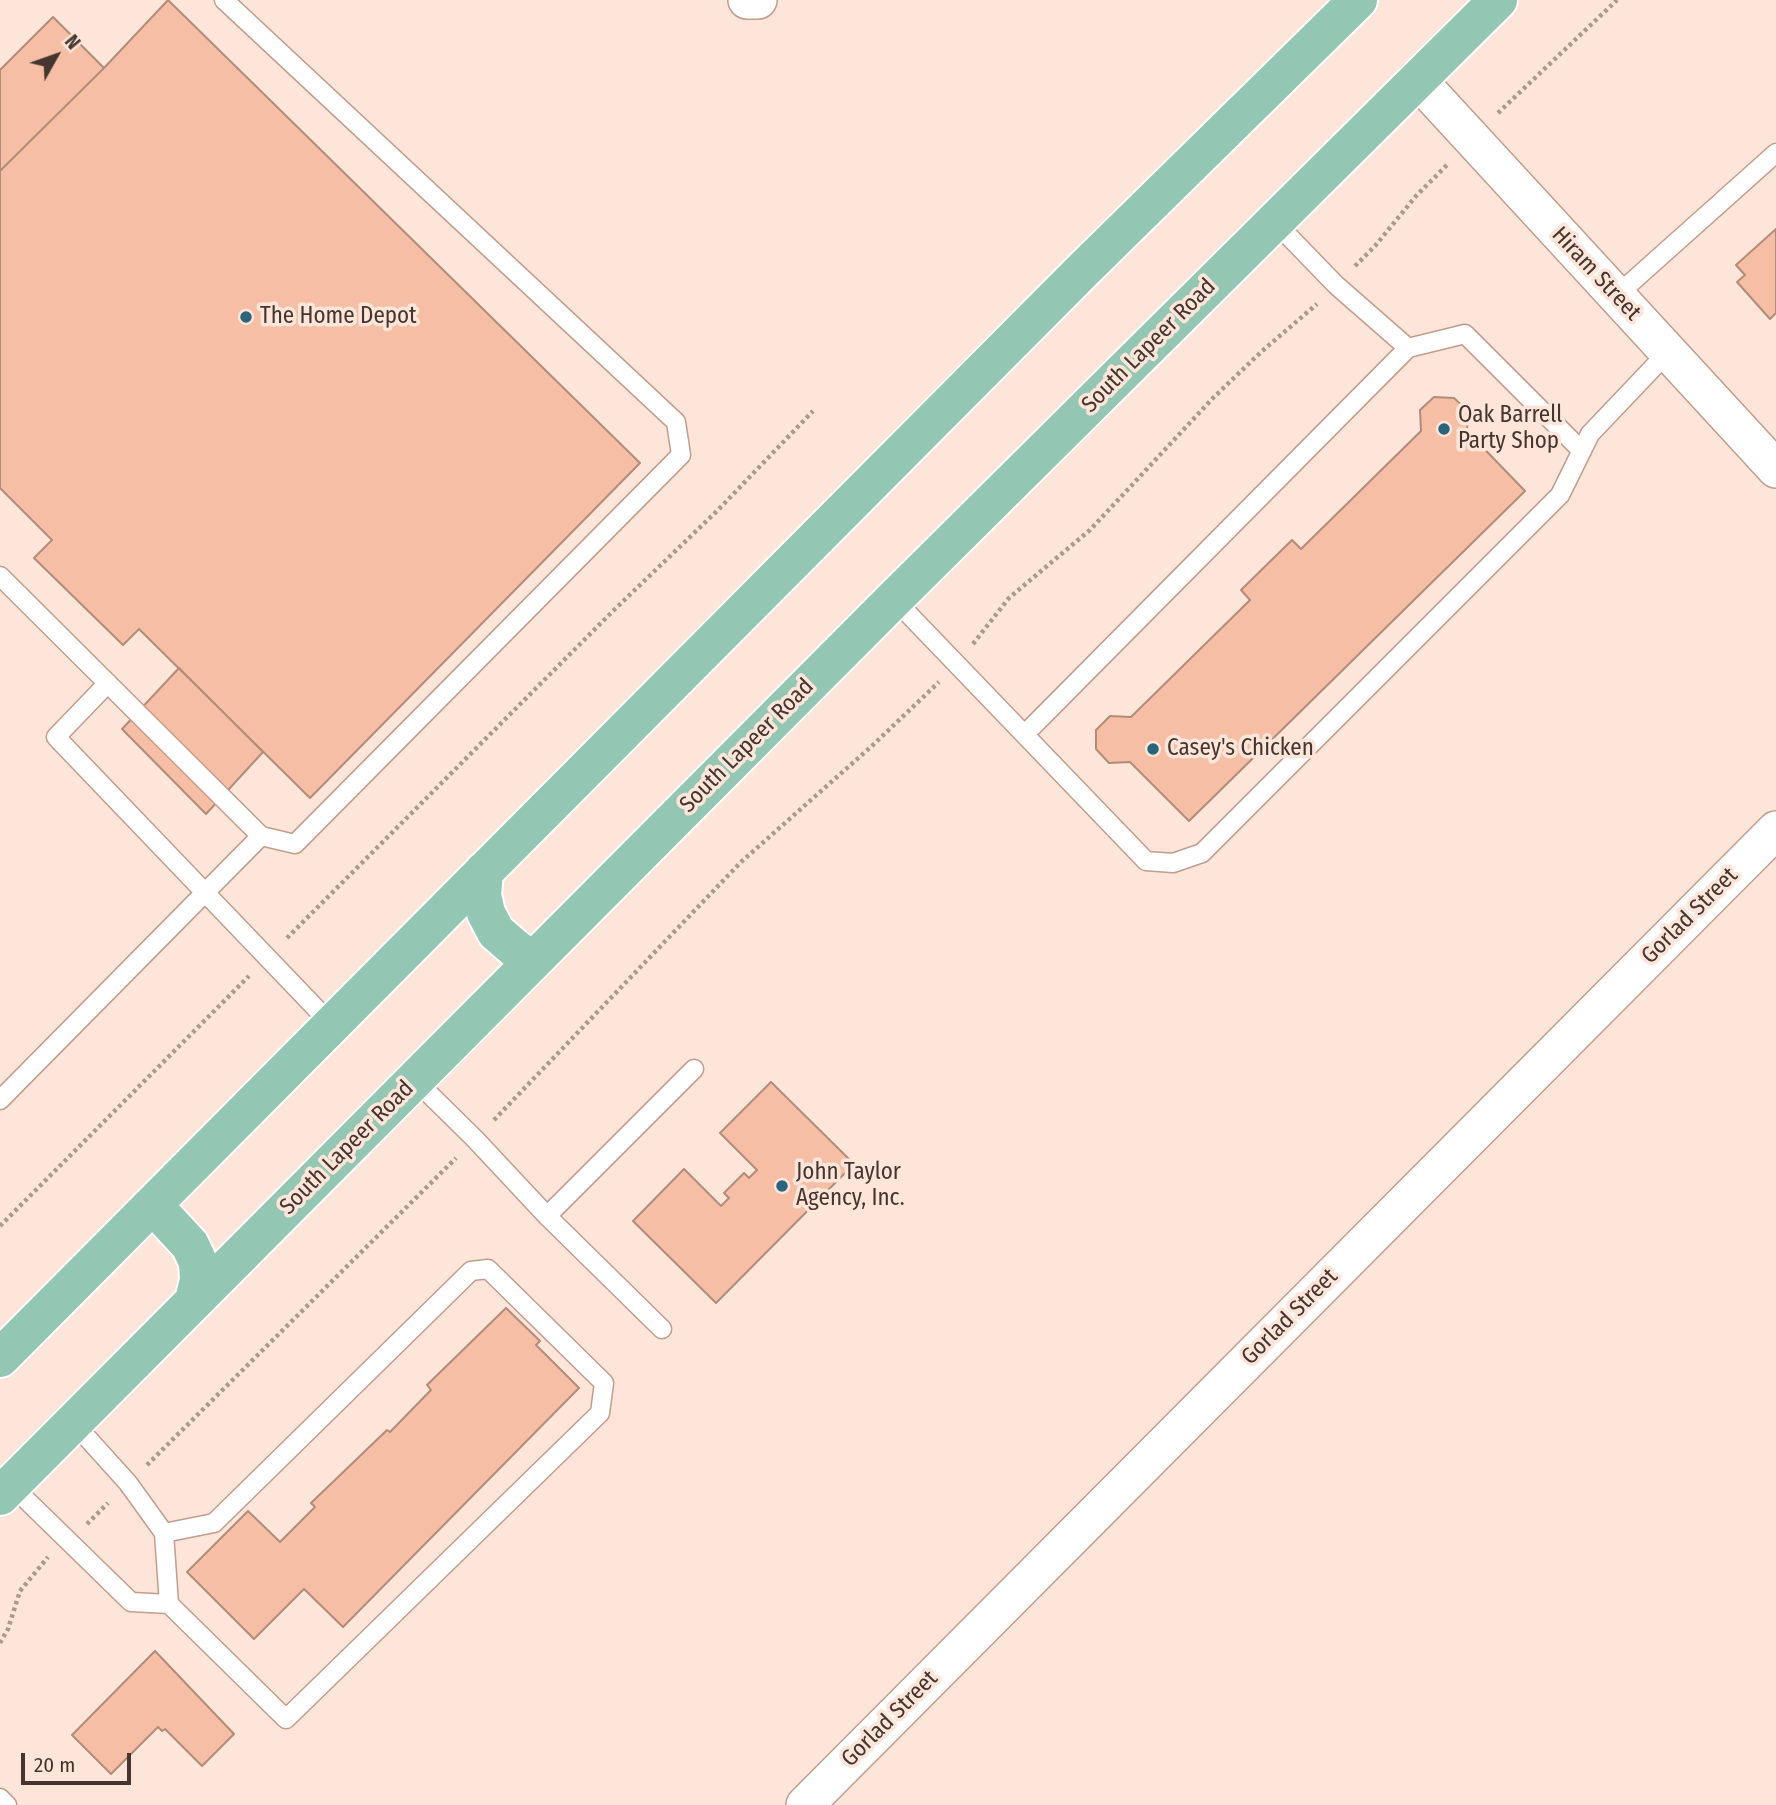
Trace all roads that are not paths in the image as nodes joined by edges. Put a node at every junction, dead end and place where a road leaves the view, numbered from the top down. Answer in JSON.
{"nodes":[{"id":1,"x":225,"y":0,"type":"edge"},
{"id":2,"x":747,"y":0,"type":"edge"},
{"id":3,"x":758,"y":0,"type":"edge"},
{"id":4,"x":1498,"y":0,"type":"edge"},
{"id":5,"x":1344,"y":5,"type":"edge"},
{"id":6,"x":1417,"y":79,"type":"junction"},
{"id":7,"x":1776,"y":153,"type":"edge"},
{"id":8,"x":1274,"y":221,"type":"junction"},
{"id":9,"x":1616,"y":296,"type":"junction"},
{"id":10,"x":1408,"y":348,"type":"junction"},
{"id":11,"x":1668,"y":352,"type":"junction"},
{"id":12,"x":1582,"y":451,"type":"junction"},
{"id":13,"x":1776,"y":469,"type":"edge"},
{"id":14,"x":0,"y":576,"type":"edge"},
{"id":15,"x":894,"y":599,"type":"junction"},
{"id":16,"x":107,"y":682,"type":"junction"},
{"id":17,"x":1025,"y":734,"type":"junction"},
{"id":18,"x":1776,"y":830,"type":"edge"},
{"id":19,"x":261,"y":836,"type":"junction"},
{"id":20,"x":484,"y":871,"type":"junction"},
{"id":21,"x":204,"y":893,"type":"junction"},
{"id":22,"x":536,"y":958,"type":"junction"},
{"id":23,"x":331,"y":1024,"type":"junction"},
{"id":24,"x":694,"y":1069,"type":"dead end"},
{"id":25,"x":414,"y":1080,"type":"junction"},
{"id":26,"x":0,"y":1100,"type":"edge"},
{"id":27,"x":149,"y":1208,"type":"junction"},
{"id":28,"x":547,"y":1216,"type":"junction"},
{"id":29,"x":194,"y":1301,"type":"junction"},
{"id":30,"x":662,"y":1329,"type":"dead end"},
{"id":31,"x":0,"y":1358,"type":"edge"},
{"id":32,"x":73,"y":1422,"type":"junction"},
{"id":33,"x":5,"y":1490,"type":"edge"},
{"id":34,"x":164,"y":1533,"type":"junction"},
{"id":35,"x":169,"y":1604,"type":"junction"},
{"id":36,"x":0,"y":1798,"type":"edge"},
{"id":37,"x":8,"y":1805,"type":"edge"},
{"id":38,"x":804,"y":1805,"type":"edge"}],
"edges":[{"from":1,"to":19,"type":"lane"},
{"from":2,"to":3,"type":"street"},
{"from":4,"to":6,"type":"main road","name":"South Lapeer Road"},
{"from":5,"to":20,"type":"main road"},
{"from":6,"to":8,"type":"main road","name":"South Lapeer Road"},
{"from":6,"to":9,"type":"street","name":"Hiram Street"},
{"from":7,"to":9,"type":"lane"},
{"from":8,"to":10,"type":"lane"},
{"from":8,"to":15,"type":"main road","name":"South Lapeer Road"},
{"from":9,"to":11,"type":"street","name":"Hiram Street"},
{"from":10,"to":12,"type":"lane"},
{"from":10,"to":17,"type":"lane"},
{"from":11,"to":12,"type":"lane"},
{"from":11,"to":13,"type":"street","name":"Hiram Street"},
{"from":12,"to":17,"type":"lane"},
{"from":14,"to":16,"type":"lane"},
{"from":15,"to":17,"type":"lane"},
{"from":15,"to":22,"type":"main road","name":"South Lapeer Road"},
{"from":16,"to":19,"type":"lane"},
{"from":16,"to":21,"type":"lane"},
{"from":18,"to":38,"type":"street","name":"Gorlad Street"},
{"from":19,"to":21,"type":"lane"},
{"from":20,"to":22,"type":"main road"},
{"from":20,"to":23,"type":"main road"},
{"from":21,"to":23,"type":"lane"},
{"from":21,"to":26,"type":"lane"},
{"from":22,"to":25,"type":"main road","name":"South Lapeer Road"},
{"from":23,"to":27,"type":"main road"},
{"from":24,"to":28,"type":"lane"},
{"from":25,"to":28,"type":"lane"},
{"from":25,"to":29,"type":"main road","name":"South Lapeer Road"},
{"from":27,"to":29,"type":"main road"},
{"from":27,"to":31,"type":"main road"},
{"from":28,"to":30,"type":"lane"},
{"from":29,"to":32,"type":"main road","name":"South Lapeer Road"},
{"from":32,"to":33,"type":"main road","name":"South Lapeer Road"},
{"from":32,"to":34,"type":"lane"},
{"from":33,"to":35,"type":"lane"},
{"from":34,"to":35,"type":"lane"},
{"from":34,"to":35,"type":"lane"},
{"from":36,"to":37,"type":"lane"}]}
